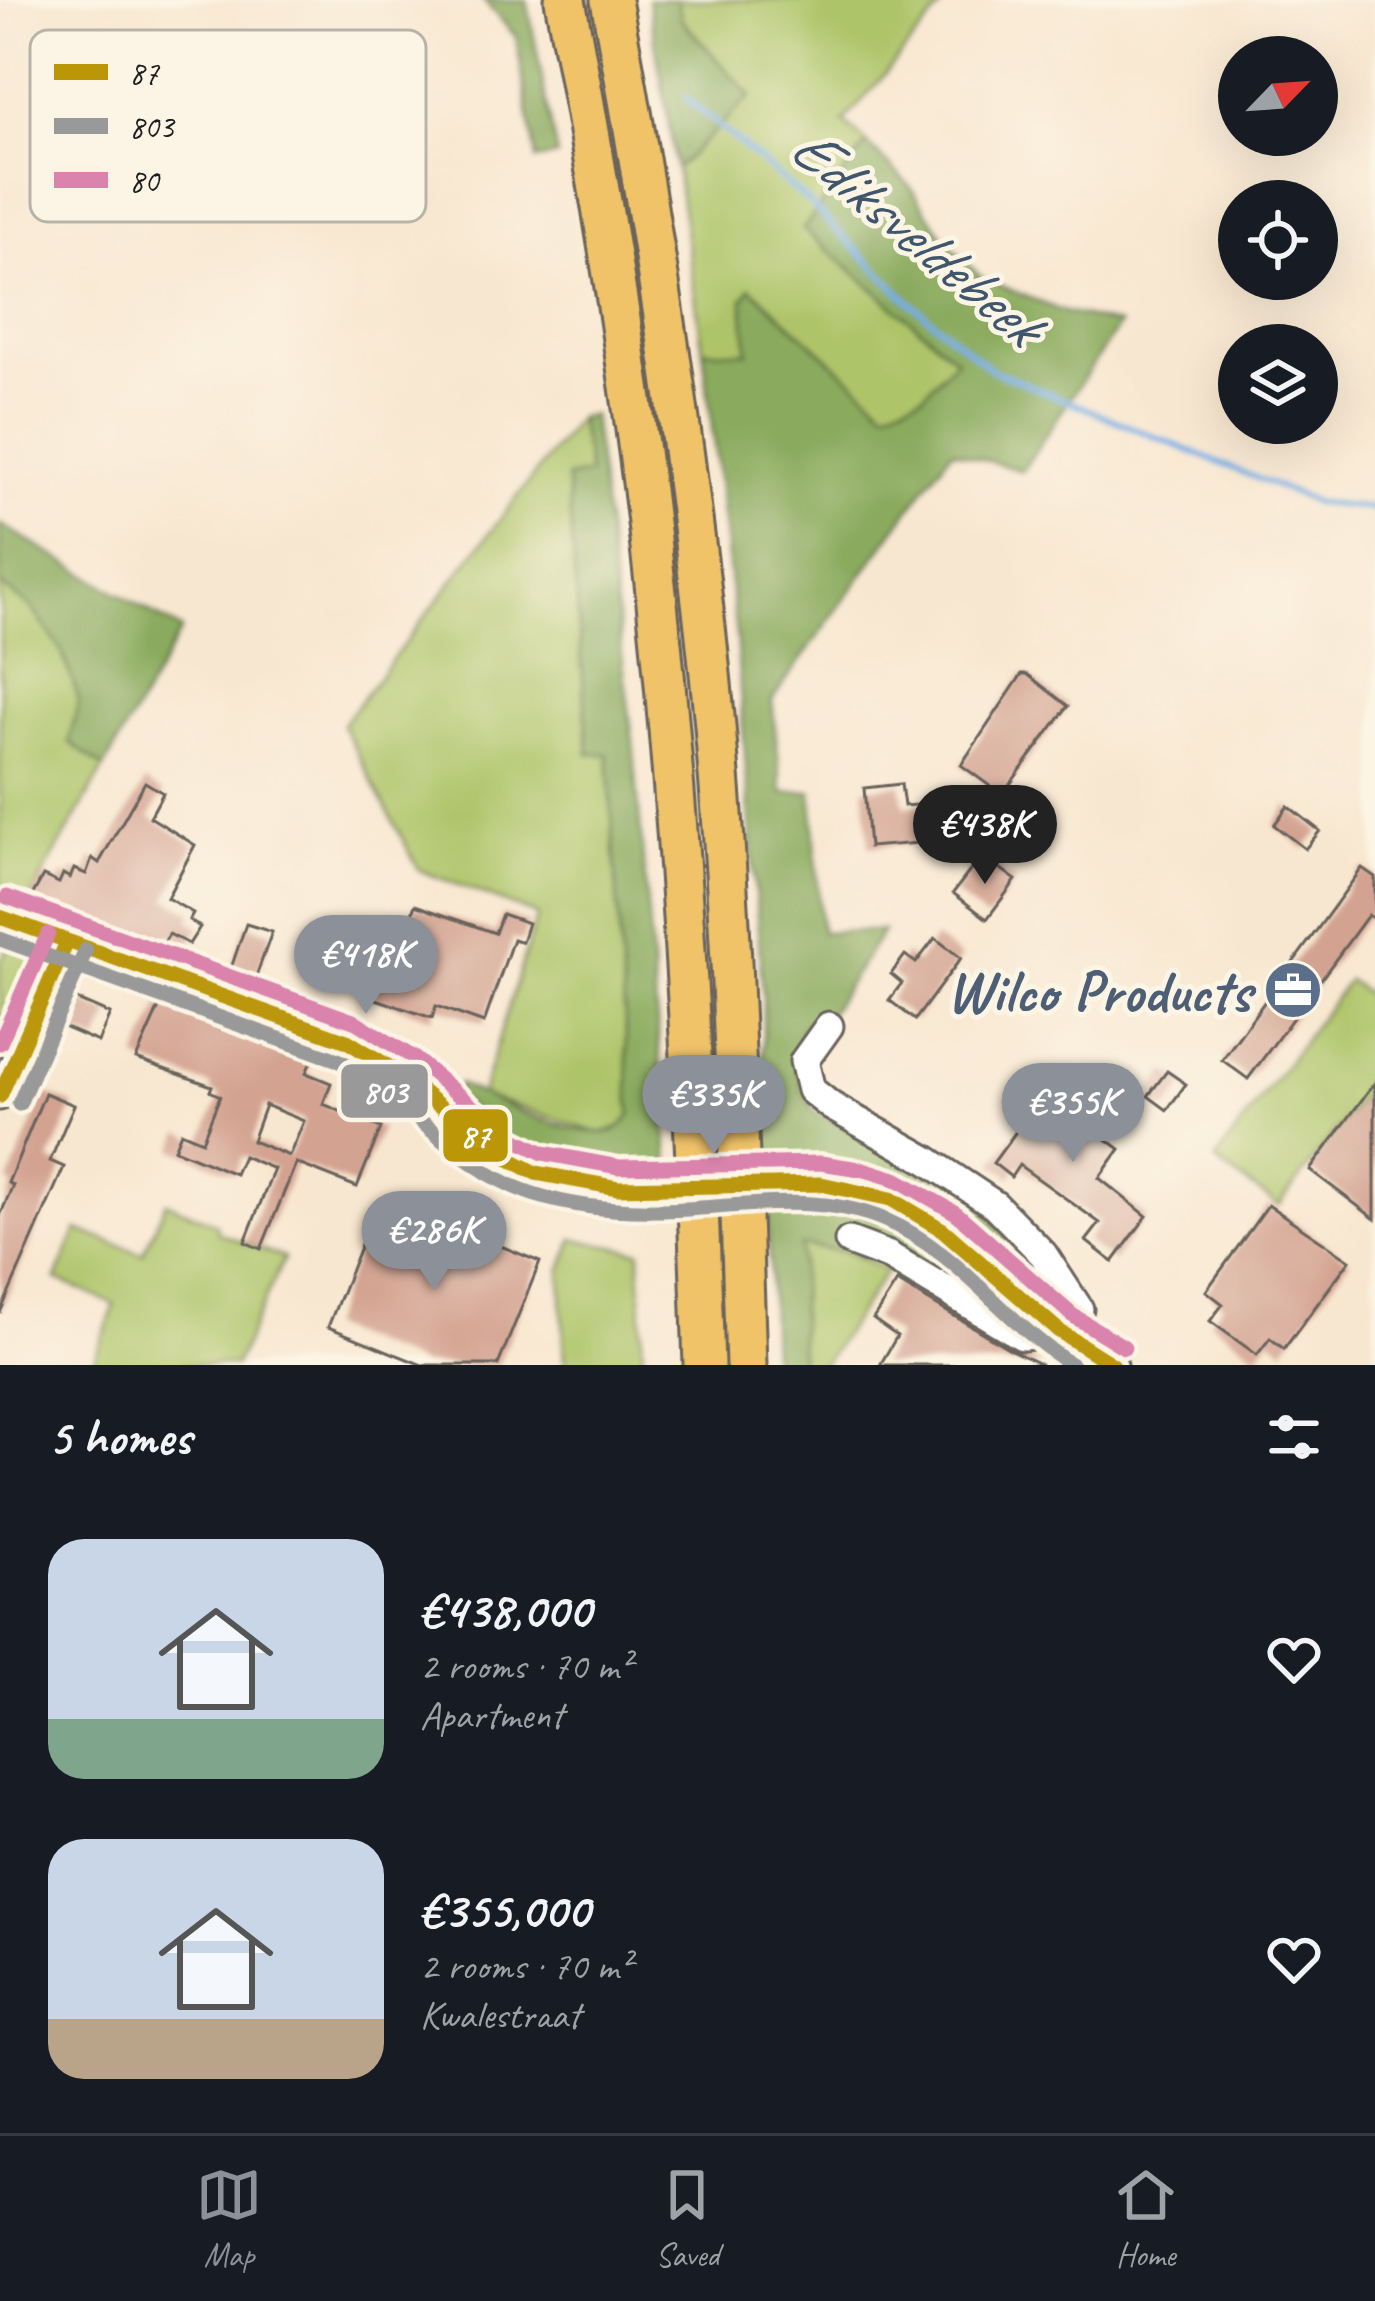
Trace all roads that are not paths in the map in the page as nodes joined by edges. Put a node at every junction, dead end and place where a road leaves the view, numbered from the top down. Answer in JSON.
{"nodes":[{"id":1,"x":565,"y":0,"type":"edge"},
{"id":2,"x":611,"y":0,"type":"edge"},
{"id":3,"x":0,"y":917,"type":"edge"},
{"id":4,"x":67,"y":942,"type":"junction"},
{"id":5,"x":830,"y":1026,"type":"dead end"},
{"id":6,"x":0,"y":1096,"type":"edge"},
{"id":7,"x":849,"y":1241,"type":"dead end"},
{"id":8,"x":1060,"y":1333,"type":"junction"},
{"id":9,"x":704,"y":1365,"type":"edge"},
{"id":10,"x":746,"y":1365,"type":"edge"},
{"id":11,"x":1113,"y":1365,"type":"edge"}],
"edges":[{"from":1,"to":9,"type":"highway"},
{"from":2,"to":10,"type":"highway"},
{"from":3,"to":4,"type":"street"},
{"from":4,"to":6,"type":"street"},
{"from":4,"to":8,"type":"street","bridge":true},
{"from":5,"to":8,"type":"street"},
{"from":7,"to":8,"type":"street"},
{"from":8,"to":11,"type":"street"}]}
